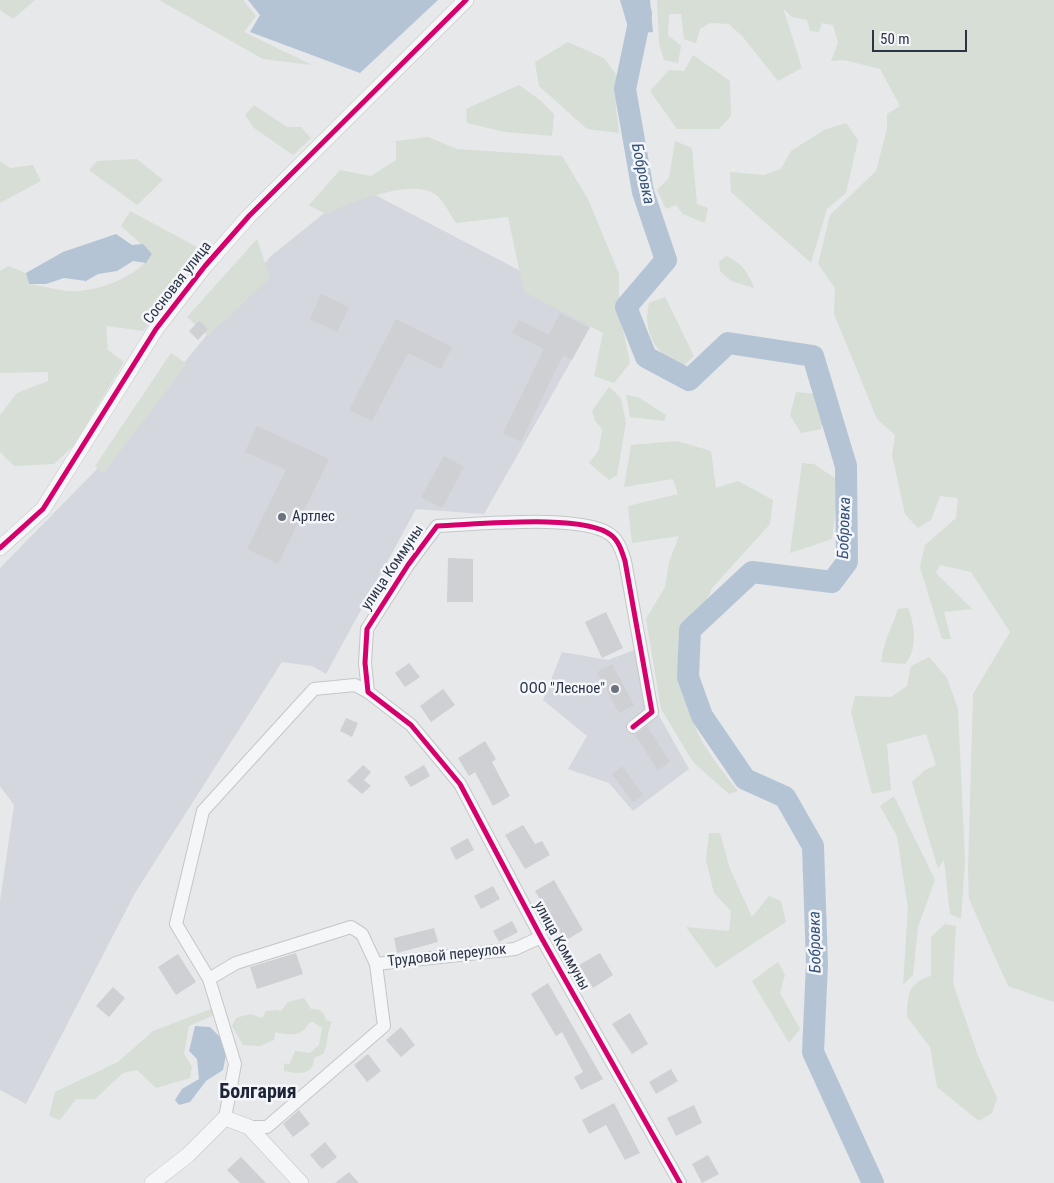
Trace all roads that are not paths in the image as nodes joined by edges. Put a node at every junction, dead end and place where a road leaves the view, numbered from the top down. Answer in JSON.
{"nodes":[{"id":1,"x":466,"y":0,"type":"edge"},
{"id":2,"x":0,"y":548,"type":"edge"},
{"id":3,"x":368,"y":692,"type":"junction"},
{"id":4,"x":633,"y":727,"type":"dead end"},
{"id":5,"x":541,"y":937,"type":"junction"},
{"id":6,"x":376,"y":964,"type":"junction"},
{"id":7,"x":208,"y":979,"type":"junction"},
{"id":8,"x":225,"y":1118,"type":"junction"},
{"id":9,"x":249,"y":1127,"type":"junction"},
{"id":10,"x":152,"y":1183,"type":"edge"},
{"id":11,"x":301,"y":1183,"type":"edge"},
{"id":12,"x":680,"y":1183,"type":"edge"}],
"edges":[{"from":1,"to":2,"type":"street","name":"Сосновая улица"},
{"from":3,"to":4,"type":"street","name":"улица Коммуны"},
{"from":3,"to":5,"type":"street","name":"улица Коммуны"},
{"from":3,"to":7,"type":"street"},
{"from":5,"to":6,"type":"street","name":"Трудовой переулок"},
{"from":5,"to":12,"type":"street","name":"улица Коммуны"},
{"from":6,"to":7,"type":"street"},
{"from":6,"to":9,"type":"street","name":"Трудовой переулок"},
{"from":7,"to":8,"type":"street"},
{"from":8,"to":9,"type":"street"},
{"from":8,"to":10,"type":"street"},
{"from":9,"to":11,"type":"street"}]}
